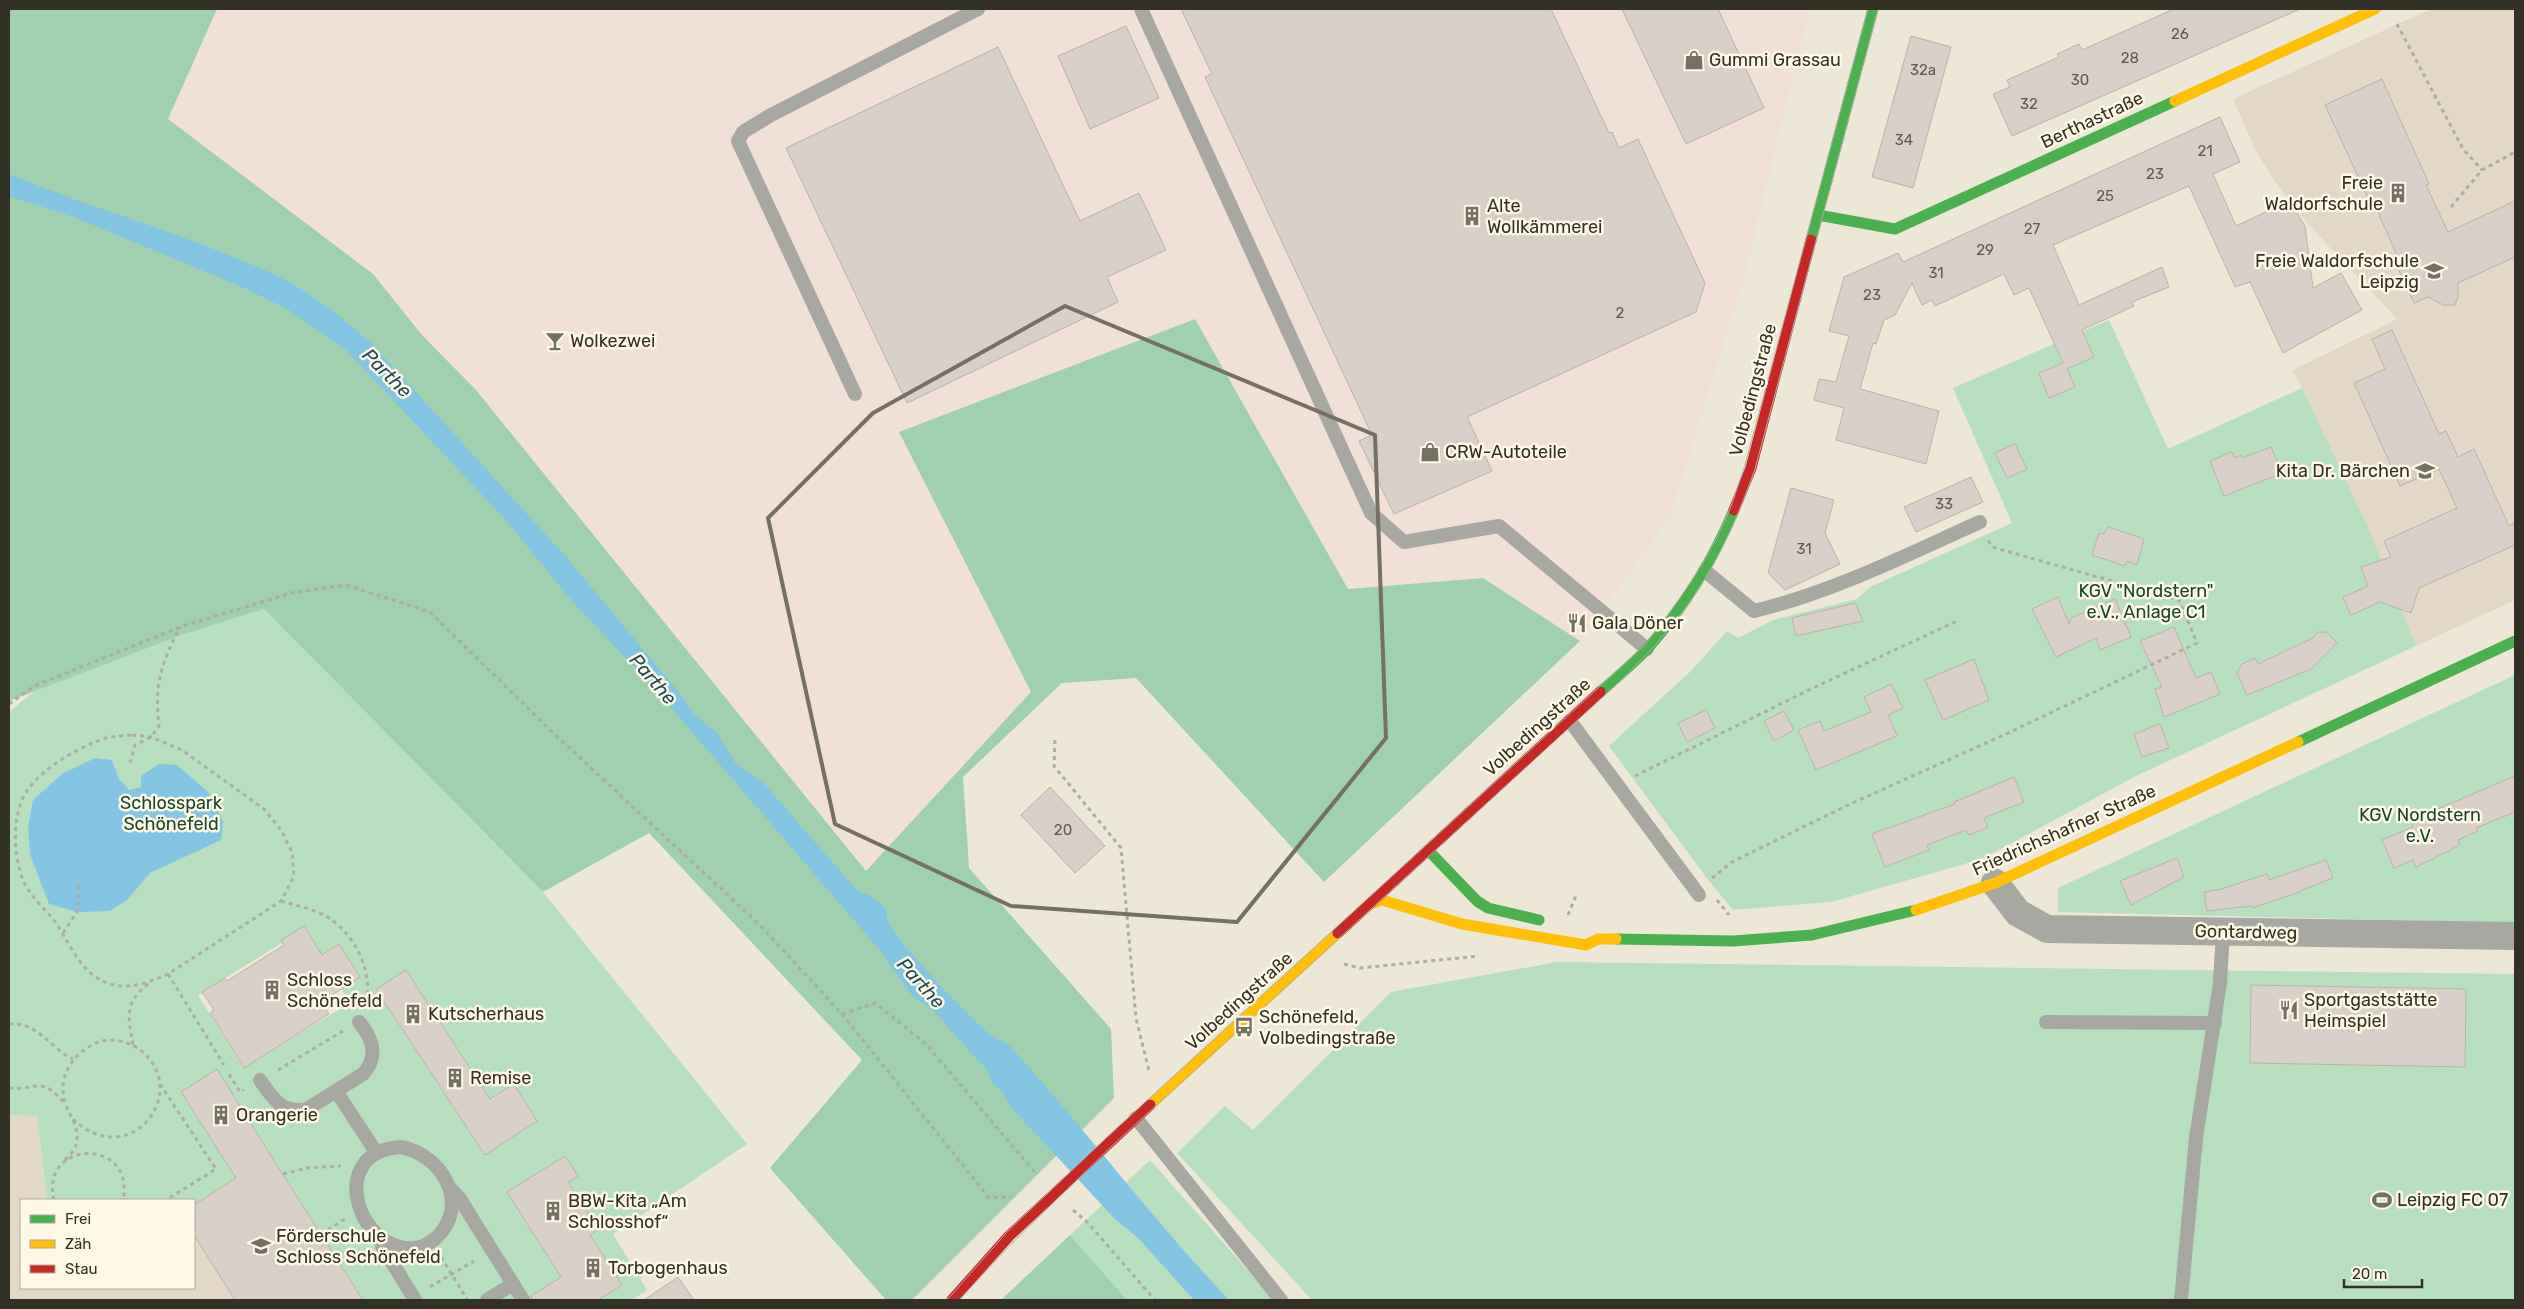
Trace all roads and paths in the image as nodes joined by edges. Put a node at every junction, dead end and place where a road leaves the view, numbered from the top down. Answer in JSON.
{"nodes":[{"id":1,"x":978,"y":9,"type":"edge"},
{"id":2,"x":1141,"y":9,"type":"edge"},
{"id":3,"x":1872,"y":9,"type":"edge"},
{"id":4,"x":2375,"y":9,"type":"edge"},
{"id":5,"x":2393,"y":16,"type":"dead end"},
{"id":6,"x":2515,"y":152,"type":"edge"},
{"id":7,"x":2482,"y":170,"type":"junction"},
{"id":8,"x":2450,"y":208,"type":"dead end"},
{"id":9,"x":1818,"y":215,"type":"junction"},
{"id":10,"x":855,"y":394,"type":"dead end"},
{"id":11,"x":1980,"y":522,"type":"joint"},
{"id":12,"x":1705,"y":571,"type":"junction"},
{"id":13,"x":1957,"y":621,"type":"dead end"},
{"id":14,"x":180,"y":627,"type":"junction"},
{"id":15,"x":2515,"y":641,"type":"edge"},
{"id":16,"x":1647,"y":649,"type":"junction"},
{"id":17,"x":9,"y":704,"type":"edge"},
{"id":18,"x":1570,"y":721,"type":"junction"},
{"id":19,"x":151,"y":737,"type":"junction"},
{"id":20,"x":1055,"y":740,"type":"dead end"},
{"id":21,"x":130,"y":764,"type":"dead end"},
{"id":22,"x":1630,"y":779,"type":"dead end"},
{"id":23,"x":1428,"y":850,"type":"junction"},
{"id":24,"x":1709,"y":881,"type":"dead end"},
{"id":25,"x":1996,"y":882,"type":"junction"},
{"id":26,"x":79,"y":885,"type":"dead end"},
{"id":27,"x":1577,"y":893,"type":"dead end"},
{"id":28,"x":1699,"y":894,"type":"dead end"},
{"id":29,"x":281,"y":901,"type":"junction"},
{"id":30,"x":1370,"y":904,"type":"junction"},
{"id":31,"x":1564,"y":926,"type":"joint"},
{"id":32,"x":1587,"y":929,"type":"dead end"},
{"id":33,"x":2223,"y":932,"type":"junction"},
{"id":34,"x":63,"y":934,"type":"junction"},
{"id":35,"x":2515,"y":936,"type":"edge"},
{"id":36,"x":1598,"y":939,"type":"junction"},
{"id":37,"x":1314,"y":955,"type":"junction"},
{"id":38,"x":1485,"y":955,"type":"dead end"},
{"id":39,"x":168,"y":974,"type":"junction"},
{"id":40,"x":149,"y":982,"type":"junction"},
{"id":41,"x":842,"y":1014,"type":"junction"},
{"id":42,"x":359,"y":1022,"type":"junction"},
{"id":43,"x":2046,"y":1022,"type":"dead end"},
{"id":44,"x":9,"y":1024,"type":"edge"},
{"id":45,"x":2215,"y":1024,"type":"junction"},
{"id":46,"x":133,"y":1045,"type":"junction"},
{"id":47,"x":73,"y":1059,"type":"junction"},
{"id":48,"x":224,"y":1065,"type":"dead end"},
{"id":49,"x":230,"y":1074,"type":"dead end"},
{"id":50,"x":260,"y":1080,"type":"junction"},
{"id":51,"x":160,"y":1083,"type":"junction"},
{"id":52,"x":9,"y":1088,"type":"edge"},
{"id":53,"x":336,"y":1091,"type":"junction"},
{"id":54,"x":1156,"y":1100,"type":"junction"},
{"id":55,"x":65,"y":1104,"type":"junction"},
{"id":56,"x":72,"y":1118,"type":"junction"},
{"id":57,"x":1136,"y":1118,"type":"junction"},
{"id":58,"x":376,"y":1152,"type":"junction"},
{"id":59,"x":65,"y":1160,"type":"junction"},
{"id":60,"x":361,"y":1170,"type":"junction"},
{"id":61,"x":283,"y":1174,"type":"dead end"},
{"id":62,"x":450,"y":1188,"type":"junction"},
{"id":63,"x":1054,"y":1194,"type":"junction"},
{"id":64,"x":54,"y":1199,"type":"edge"},
{"id":65,"x":123,"y":1199,"type":"edge"},
{"id":66,"x":168,"y":1199,"type":"edge"},
{"id":67,"x":360,"y":1209,"type":"junction"},
{"id":68,"x":321,"y":1234,"type":"dead end"},
{"id":69,"x":380,"y":1237,"type":"junction"},
{"id":70,"x":432,"y":1242,"type":"junction"},
{"id":71,"x":492,"y":1250,"type":"junction"},
{"id":72,"x":452,"y":1274,"type":"junction"},
{"id":73,"x":512,"y":1284,"type":"junction"},
{"id":74,"x":414,"y":1299,"type":"edge"},
{"id":75,"x":468,"y":1300,"type":"edge"},
{"id":76,"x":487,"y":1300,"type":"edge"},
{"id":77,"x":523,"y":1300,"type":"edge"},
{"id":78,"x":952,"y":1300,"type":"edge"},
{"id":79,"x":1155,"y":1300,"type":"edge"},
{"id":80,"x":1281,"y":1300,"type":"edge"},
{"id":81,"x":2181,"y":1300,"type":"edge"}],
"edges":[{"from":1,"to":10,"type":"lane"},
{"from":2,"to":16,"type":"lane"},
{"from":3,"to":9,"type":"main road","name":"Volbedingstraße"},
{"from":4,"to":9,"type":"main road","name":"Berthastraße"},
{"from":5,"to":7,"type":"path"},
{"from":6,"to":7,"type":"path"},
{"from":7,"to":8,"type":"path"},
{"from":9,"to":12,"type":"main road","name":"Volbedingstraße"},
{"from":11,"to":12,"type":"lane"},
{"from":11,"to":24,"type":"path"},
{"from":12,"to":16,"type":"main road","name":"Volbedingstraße"},
{"from":13,"to":22,"type":"path"},
{"from":14,"to":17,"type":"path"},
{"from":14,"to":19,"type":"path"},
{"from":14,"to":41,"type":"path"},
{"from":15,"to":25,"type":"main road","name":"Friedrichshafner Straße"},
{"from":16,"to":18,"type":"main road","name":"Volbedingstraße"},
{"from":18,"to":23,"type":"main road","name":"Volbedingstraße"},
{"from":18,"to":28,"type":"lane"},
{"from":19,"to":21,"type":"path"},
{"from":19,"to":29,"type":"path"},
{"from":19,"to":34,"type":"path"},
{"from":20,"to":54,"type":"path"},
{"from":23,"to":30,"type":"main road","name":"Volbedingstraße"},
{"from":23,"to":31,"type":"main road"},
{"from":25,"to":33,"type":"street","name":"Gontardweg"},
{"from":25,"to":36,"type":"main road","name":"Friedrichshafner Straße"},
{"from":26,"to":34,"type":"path"},
{"from":27,"to":31,"type":"path"},
{"from":29,"to":39,"type":"path"},
{"from":29,"to":42,"type":"path"},
{"from":30,"to":36,"type":"main road","name":"Friedrichshafner Straße"},
{"from":30,"to":37,"type":"main road","name":"Volbedingstraße"},
{"from":32,"to":36,"type":"main road"},
{"from":33,"to":35,"type":"street","name":"Gontardweg"},
{"from":33,"to":45,"type":"lane"},
{"from":34,"to":40,"type":"path"},
{"from":37,"to":38,"type":"path"},
{"from":37,"to":54,"type":"main road","name":"Volbedingstraße"},
{"from":39,"to":40,"type":"path"},
{"from":39,"to":48,"type":"path"},
{"from":40,"to":46,"type":"path"},
{"from":41,"to":63,"type":"path"},
{"from":41,"to":63,"type":"path"},
{"from":42,"to":50,"type":"path"},
{"from":42,"to":53,"type":"lane"},
{"from":43,"to":45,"type":"lane"},
{"from":44,"to":47,"type":"path"},
{"from":45,"to":81,"type":"lane"},
{"from":46,"to":47,"type":"path"},
{"from":46,"to":51,"type":"path"},
{"from":47,"to":55,"type":"path"},
{"from":49,"to":50,"type":"path"},
{"from":50,"to":53,"type":"lane"},
{"from":51,"to":56,"type":"path"},
{"from":51,"to":66,"type":"path"},
{"from":52,"to":55,"type":"path"},
{"from":53,"to":58,"type":"lane"},
{"from":54,"to":57,"type":"main road","name":"Volbedingstraße"},
{"from":55,"to":56,"type":"path"},
{"from":56,"to":59,"type":"path"},
{"from":57,"to":63,"type":"main road","name":"Volbedingstraße"},
{"from":57,"to":80,"type":"lane"},
{"from":58,"to":60,"type":"lane"},
{"from":58,"to":62,"type":"lane"},
{"from":59,"to":64,"type":"path"},
{"from":59,"to":65,"type":"path"},
{"from":60,"to":61,"type":"path"},
{"from":60,"to":67,"type":"lane"},
{"from":62,"to":70,"type":"lane"},
{"from":62,"to":71,"type":"lane"},
{"from":63,"to":78,"type":"main road","name":"Volbedingstraße"},
{"from":63,"to":79,"type":"path"},
{"from":67,"to":68,"type":"path"},
{"from":67,"to":69,"type":"lane"},
{"from":69,"to":70,"type":"lane"},
{"from":69,"to":74,"type":"lane"},
{"from":70,"to":72,"type":"path"},
{"from":71,"to":72,"type":"path"},
{"from":71,"to":73,"type":"lane"},
{"from":72,"to":74,"type":"path"},
{"from":72,"to":75,"type":"path"},
{"from":73,"to":76,"type":"lane"},
{"from":73,"to":77,"type":"lane"}]}
